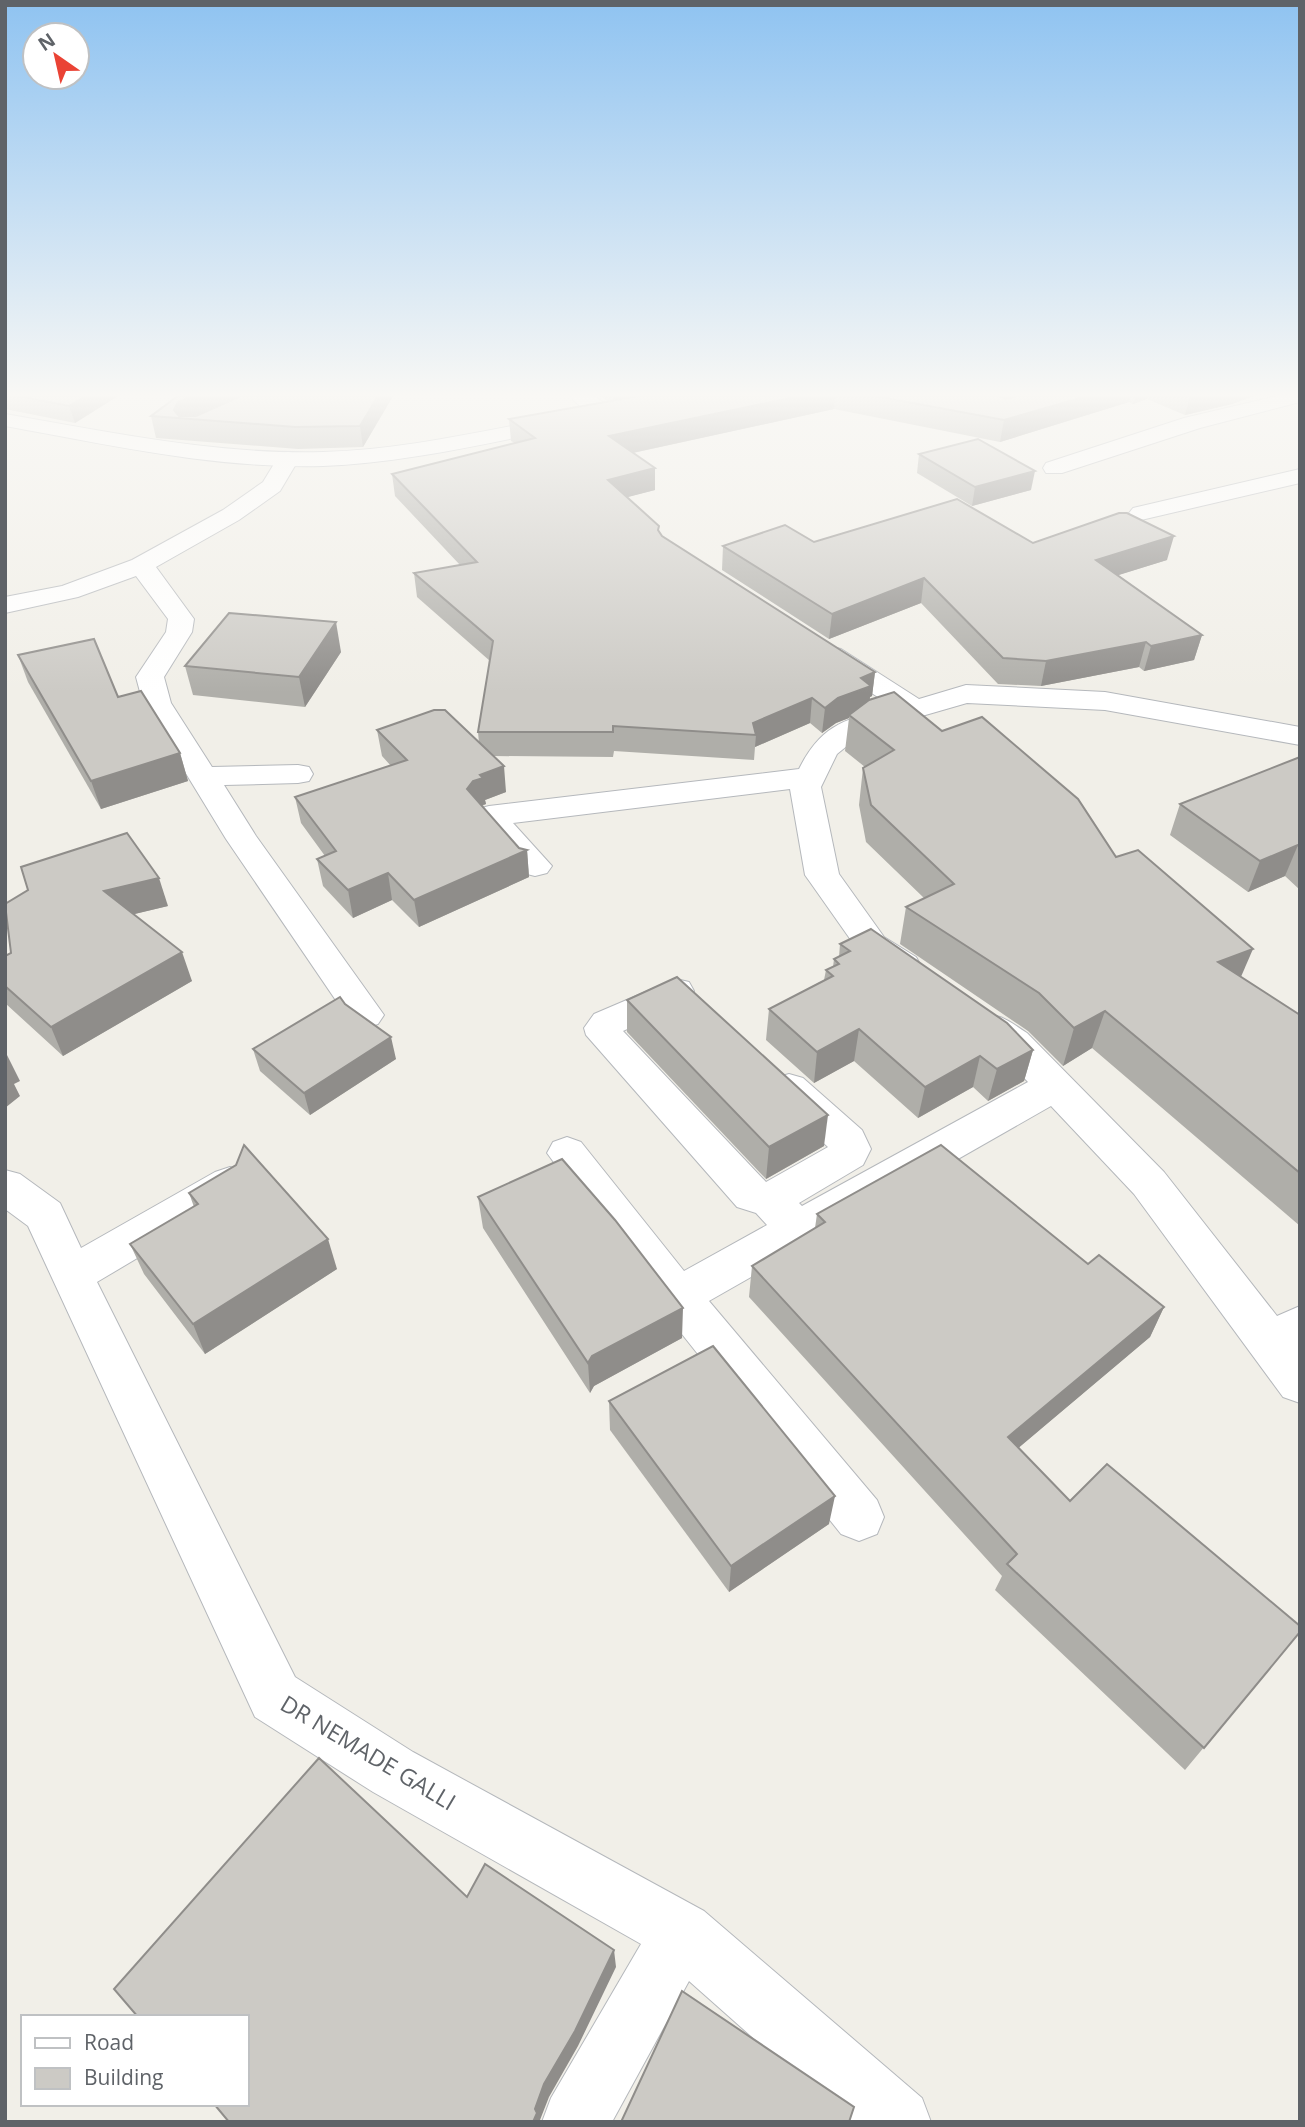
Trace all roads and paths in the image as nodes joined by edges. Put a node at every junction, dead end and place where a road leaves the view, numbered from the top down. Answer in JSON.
{"nodes":[{"id":1,"x":259,"y":495,"type":"edge"},
{"id":2,"x":1217,"y":495,"type":"edge"},
{"id":3,"x":1141,"y":513,"type":"dead end"},
{"id":4,"x":141,"y":565,"type":"junction"},
{"id":5,"x":5,"y":605,"type":"edge"},
{"id":6,"x":808,"y":641,"type":"edge"},
{"id":7,"x":914,"y":708,"type":"junction"},
{"id":8,"x":1300,"y":736,"type":"edge"},
{"id":9,"x":299,"y":774,"type":"dead end"},
{"id":10,"x":203,"y":776,"type":"junction"},
{"id":11,"x":810,"y":777,"type":"junction"},
{"id":12,"x":535,"y":866,"type":"dead end"},
{"id":13,"x":927,"y":982,"type":"edge"},
{"id":14,"x":960,"y":1005,"type":"edge"},
{"id":15,"x":706,"y":1010,"type":"edge"},
{"id":16,"x":365,"y":1015,"type":"edge"},
{"id":17,"x":767,"y":1067,"type":"edge"},
{"id":18,"x":1055,"y":1085,"type":"junction"},
{"id":19,"x":566,"y":1153,"type":"dead end"},
{"id":20,"x":230,"y":1183,"type":"edge"},
{"id":21,"x":5,"y":1186,"type":"edge"},
{"id":22,"x":783,"y":1214,"type":"junction"},
{"id":23,"x":71,"y":1275,"type":"junction"},
{"id":24,"x":678,"y":1296,"type":"junction"},
{"id":25,"x":1286,"y":1335,"type":"edge"},
{"id":26,"x":1300,"y":1382,"type":"edge"},
{"id":27,"x":859,"y":1517,"type":"dead end"},
{"id":28,"x":682,"y":1933,"type":"junction"},
{"id":29,"x":575,"y":2122,"type":"edge"},
{"id":30,"x":898,"y":2122,"type":"edge"}],
"edges":[{"from":1,"to":4,"type":"street"},
{"from":2,"to":3,"type":"street"},
{"from":4,"to":5,"type":"street"},
{"from":4,"to":10,"type":"street"},
{"from":6,"to":7,"type":"street"},
{"from":7,"to":8,"type":"street"},
{"from":7,"to":11,"type":"street"},
{"from":9,"to":10,"type":"street"},
{"from":10,"to":16,"type":"street"},
{"from":11,"to":12,"type":"street"},
{"from":11,"to":13,"type":"street"},
{"from":14,"to":18,"type":"street"},
{"from":15,"to":22,"type":"street"},
{"from":17,"to":22,"type":"street"},
{"from":18,"to":22,"type":"street"},
{"from":18,"to":25,"type":"street"},
{"from":19,"to":24,"type":"street"},
{"from":20,"to":23,"type":"street"},
{"from":21,"to":23,"type":"street","name":"DR NEMADE GALLI"},
{"from":22,"to":24,"type":"street"},
{"from":23,"to":28,"type":"street","name":"DR NEMADE GALLI"},
{"from":24,"to":27,"type":"street"},
{"from":25,"to":26,"type":"street"},
{"from":28,"to":29,"type":"street"},
{"from":28,"to":30,"type":"street","name":"DR NEMADE GALLI"}]}
